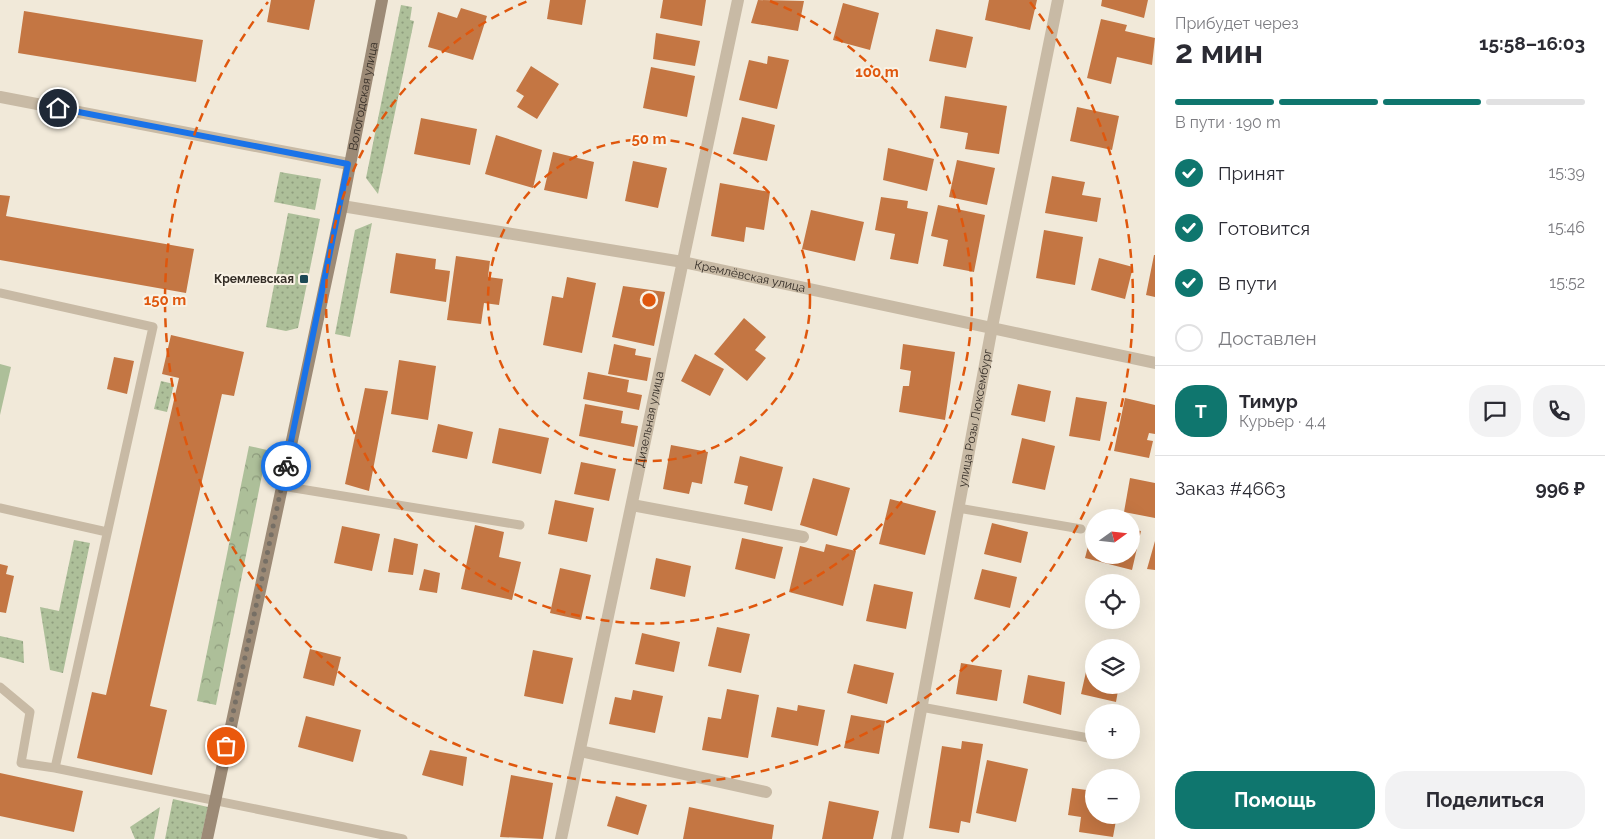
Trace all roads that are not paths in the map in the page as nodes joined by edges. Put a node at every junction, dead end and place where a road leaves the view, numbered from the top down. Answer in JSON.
{"nodes":[{"id":1,"x":382,"y":0,"type":"edge"},
{"id":2,"x":738,"y":0,"type":"edge"},
{"id":3,"x":1058,"y":0,"type":"edge"},
{"id":4,"x":0,"y":97,"type":"edge"},
{"id":5,"x":348,"y":164,"type":"junction"},
{"id":6,"x":342,"y":206,"type":"junction"},
{"id":7,"x":683,"y":262,"type":"junction"},
{"id":8,"x":0,"y":293,"type":"edge"},
{"id":9,"x":992,"y":328,"type":"junction"},
{"id":10,"x":1155,"y":363,"type":"edge"},
{"id":11,"x":282,"y":486,"type":"junction"},
{"id":12,"x":632,"y":505,"type":"junction"},
{"id":13,"x":0,"y":508,"type":"edge"},
{"id":14,"x":958,"y":508,"type":"junction"},
{"id":15,"x":520,"y":525,"type":"dead end"},
{"id":16,"x":1081,"y":529,"type":"dead end"},
{"id":17,"x":107,"y":532,"type":"junction"},
{"id":18,"x":803,"y":537,"type":"dead end"},
{"id":19,"x":0,"y":687,"type":"edge"},
{"id":20,"x":921,"y":707,"type":"junction"},
{"id":21,"x":1085,"y":736,"type":"edge"},
{"id":22,"x":580,"y":751,"type":"junction"},
{"id":23,"x":55,"y":768,"type":"junction"},
{"id":24,"x":766,"y":792,"type":"dead end"},
{"id":25,"x":214,"y":802,"type":"junction"},
{"id":26,"x":385,"y":837,"type":"edge"},
{"id":27,"x":207,"y":839,"type":"edge"},
{"id":28,"x":402,"y":839,"type":"edge"},
{"id":29,"x":561,"y":839,"type":"edge"},
{"id":30,"x":897,"y":839,"type":"edge"}],
"edges":[{"from":1,"to":5,"type":"main road","name":"Вологодская улица"},
{"from":2,"to":7,"type":"street","name":"Дизельная улица"},
{"from":3,"to":9,"type":"street","name":"улица Розы Люксембург"},
{"from":4,"to":5,"type":"street"},
{"from":5,"to":6,"type":"main road","name":"Вологодская улица"},
{"from":6,"to":7,"type":"street","name":"Кремлёвская улица"},
{"from":6,"to":11,"type":"main road","name":"Вологодская улица"},
{"from":7,"to":9,"type":"street","name":"Кремлёвская улица"},
{"from":7,"to":12,"type":"street","name":"Дизельная улица"},
{"from":8,"to":17,"type":"lane"},
{"from":9,"to":10,"type":"street","name":"Кремлёвская улица"},
{"from":9,"to":14,"type":"street","name":"улица Розы Люксембург"},
{"from":11,"to":15,"type":"lane"},
{"from":11,"to":25,"type":"main road","name":"Вологодская улица"},
{"from":12,"to":18,"type":"street"},
{"from":12,"to":22,"type":"street","name":"Дизельная улица"},
{"from":13,"to":17,"type":"lane"},
{"from":14,"to":16,"type":"lane"},
{"from":14,"to":20,"type":"street","name":"улица Розы Люксембург"},
{"from":17,"to":23,"type":"lane"},
{"from":19,"to":23,"type":"lane"},
{"from":20,"to":21,"type":"lane"},
{"from":20,"to":30,"type":"street","name":"улица Розы Люксембург"},
{"from":22,"to":24,"type":"street"},
{"from":22,"to":29,"type":"street","name":"Дизельная улица"},
{"from":23,"to":25,"type":"lane"},
{"from":25,"to":26,"type":"lane"},
{"from":25,"to":27,"type":"main road","name":"Вологодская улица"},
{"from":26,"to":28,"type":"lane"}]}
